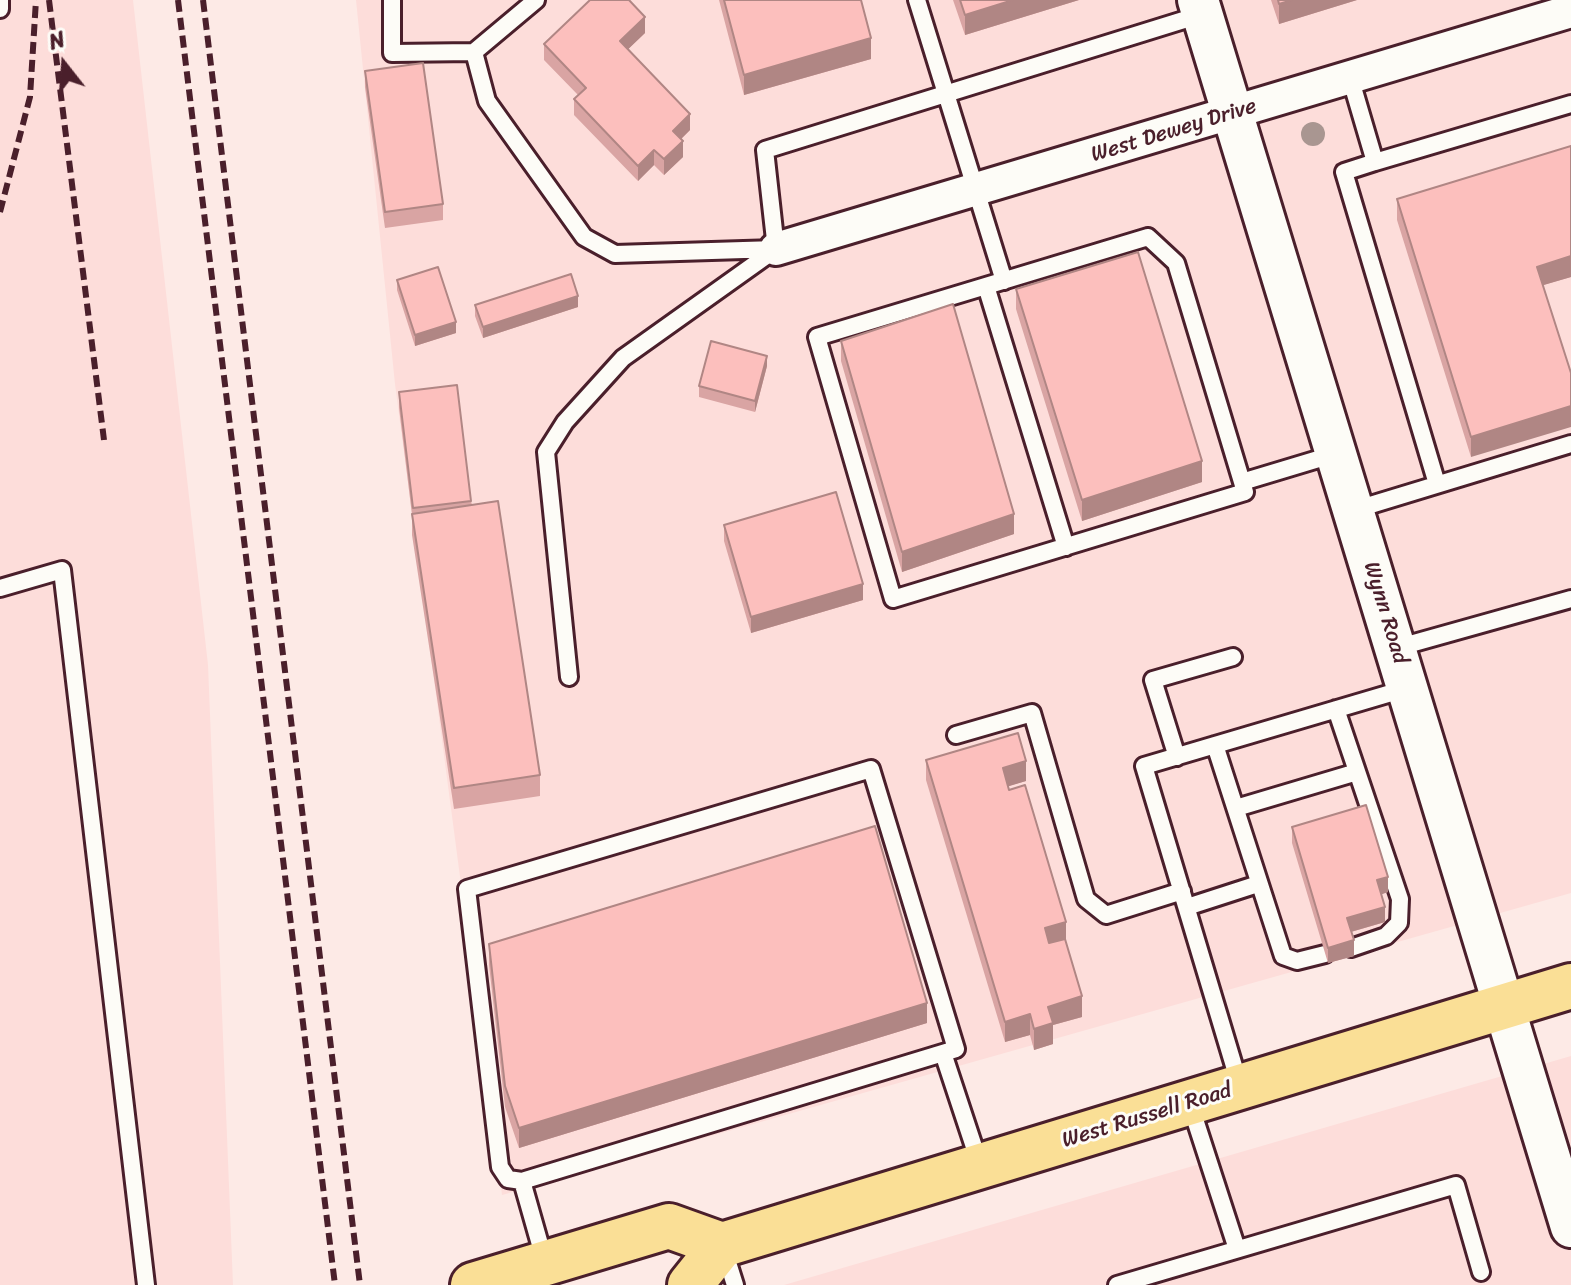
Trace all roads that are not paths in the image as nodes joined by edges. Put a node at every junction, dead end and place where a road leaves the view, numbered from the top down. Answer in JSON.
{"nodes":[{"id":1,"x":0,"y":0,"type":"edge"},
{"id":2,"x":392,"y":0,"type":"edge"},
{"id":3,"x":536,"y":0,"type":"edge"},
{"id":4,"x":917,"y":0,"type":"edge"},
{"id":5,"x":1200,"y":7,"type":"edge"},
{"id":6,"x":0,"y":9,"type":"edge"},
{"id":7,"x":1571,"y":11,"type":"edge"},
{"id":8,"x":474,"y":52,"type":"junction"},
{"id":9,"x":1350,"y":77,"type":"junction"},
{"id":10,"x":946,"y":93,"type":"junction"},
{"id":11,"x":1571,"y":104,"type":"edge"},
{"id":12,"x":1233,"y":113,"type":"junction"},
{"id":13,"x":1375,"y":162,"type":"junction"},
{"id":14,"x":975,"y":190,"type":"junction"},
{"id":15,"x":776,"y":249,"type":"junction"},
{"id":16,"x":1004,"y":281,"type":"junction"},
{"id":17,"x":986,"y":286,"type":"junction"},
{"id":18,"x":1571,"y":444,"type":"edge"},
{"id":19,"x":1337,"y":453,"type":"junction"},
{"id":20,"x":1242,"y":482,"type":"junction"},
{"id":21,"x":1437,"y":484,"type":"junction"},
{"id":22,"x":1354,"y":510,"type":"junction"},
{"id":23,"x":1066,"y":547,"type":"junction"},
{"id":24,"x":0,"y":588,"type":"edge"},
{"id":25,"x":1571,"y":599,"type":"edge"},
{"id":26,"x":1396,"y":648,"type":"junction"},
{"id":27,"x":1233,"y":657,"type":"dead end"},
{"id":28,"x":569,"y":677,"type":"dead end"},
{"id":29,"x":1408,"y":688,"type":"junction"},
{"id":30,"x":1336,"y":709,"type":"junction"},
{"id":31,"x":956,"y":735,"type":"dead end"},
{"id":32,"x":1215,"y":745,"type":"junction"},
{"id":33,"x":1177,"y":757,"type":"junction"},
{"id":34,"x":1357,"y":772,"type":"junction"},
{"id":35,"x":1236,"y":808,"type":"junction"},
{"id":36,"x":1258,"y":884,"type":"junction"},
{"id":37,"x":1184,"y":899,"type":"junction"},
{"id":38,"x":1351,"y":948,"type":"edge"},
{"id":39,"x":1325,"y":954,"type":"edge"},
{"id":40,"x":1571,"y":986,"type":"edge"},
{"id":41,"x":1505,"y":1006,"type":"junction"},
{"id":42,"x":943,"y":1053,"type":"junction"},
{"id":43,"x":1240,"y":1087,"type":"junction"},
{"id":44,"x":1189,"y":1103,"type":"junction"},
{"id":45,"x":981,"y":1166,"type":"junction"},
{"id":46,"x":522,"y":1181,"type":"junction"},
{"id":47,"x":1571,"y":1227,"type":"edge"},
{"id":48,"x":1237,"y":1249,"type":"junction"},
{"id":49,"x":545,"y":1263,"type":"junction"},
{"id":50,"x":728,"y":1265,"type":"edge"},
{"id":51,"x":1481,"y":1272,"type":"dead end"},
{"id":52,"x":146,"y":1285,"type":"edge"},
{"id":53,"x":473,"y":1285,"type":"edge"},
{"id":54,"x":690,"y":1285,"type":"edge"},
{"id":55,"x":1117,"y":1285,"type":"edge"}],
"edges":[{"from":1,"to":6,"type":"lane"},
{"from":2,"to":8,"type":"lane"},
{"from":3,"to":8,"type":"lane"},
{"from":4,"to":10,"type":"lane"},
{"from":5,"to":10,"type":"lane"},
{"from":5,"to":12,"type":"street","name":"Wynn Road"},
{"from":7,"to":9,"type":"street","name":"West Dewey Drive"},
{"from":8,"to":15,"type":"lane"},
{"from":9,"to":12,"type":"street","name":"West Dewey Drive"},
{"from":9,"to":13,"type":"lane"},
{"from":10,"to":14,"type":"lane"},
{"from":10,"to":15,"type":"lane"},
{"from":11,"to":13,"type":"lane"},
{"from":12,"to":14,"type":"street","name":"West Dewey Drive"},
{"from":12,"to":19,"type":"street","name":"Wynn Road"},
{"from":13,"to":21,"type":"lane"},
{"from":14,"to":15,"type":"street","name":"West Dewey Drive"},
{"from":14,"to":16,"type":"lane"},
{"from":15,"to":28,"type":"lane"},
{"from":16,"to":17,"type":"lane"},
{"from":16,"to":20,"type":"lane"},
{"from":17,"to":23,"type":"lane"},
{"from":17,"to":23,"type":"lane"},
{"from":18,"to":21,"type":"lane"},
{"from":19,"to":20,"type":"lane"},
{"from":19,"to":22,"type":"street","name":"Wynn Road"},
{"from":20,"to":23,"type":"lane"},
{"from":21,"to":22,"type":"lane"},
{"from":22,"to":26,"type":"street","name":"Wynn Road"},
{"from":24,"to":52,"type":"lane"},
{"from":25,"to":26,"type":"lane"},
{"from":26,"to":29,"type":"street","name":"Wynn Road"},
{"from":27,"to":33,"type":"lane"},
{"from":29,"to":30,"type":"lane"},
{"from":29,"to":41,"type":"street","name":"Wynn Road"},
{"from":30,"to":32,"type":"lane"},
{"from":30,"to":34,"type":"lane"},
{"from":31,"to":37,"type":"lane"},
{"from":32,"to":33,"type":"lane"},
{"from":32,"to":35,"type":"lane"},
{"from":33,"to":37,"type":"lane"},
{"from":34,"to":35,"type":"lane"},
{"from":34,"to":38,"type":"lane"},
{"from":35,"to":36,"type":"lane"},
{"from":36,"to":37,"type":"lane"},
{"from":36,"to":39,"type":"lane"},
{"from":37,"to":43,"type":"lane"},
{"from":40,"to":41,"type":"main road","name":"West Russell Road"},
{"from":41,"to":43,"type":"main road","name":"West Russell Road"},
{"from":41,"to":47,"type":"street","name":"Wynn Road"},
{"from":42,"to":45,"type":"lane"},
{"from":42,"to":46,"type":"lane"},
{"from":42,"to":46,"type":"lane"},
{"from":43,"to":44,"type":"main road","name":"West Russell Road"},
{"from":44,"to":45,"type":"main road","name":"West Russell Road"},
{"from":44,"to":48,"type":"lane"},
{"from":45,"to":50,"type":"main road","name":"West Russell Road"},
{"from":46,"to":49,"type":"lane"},
{"from":48,"to":51,"type":"lane"},
{"from":48,"to":55,"type":"lane"},
{"from":49,"to":50,"type":"main road"},
{"from":49,"to":53,"type":"main road"},
{"from":50,"to":54,"type":"main road"}]}
